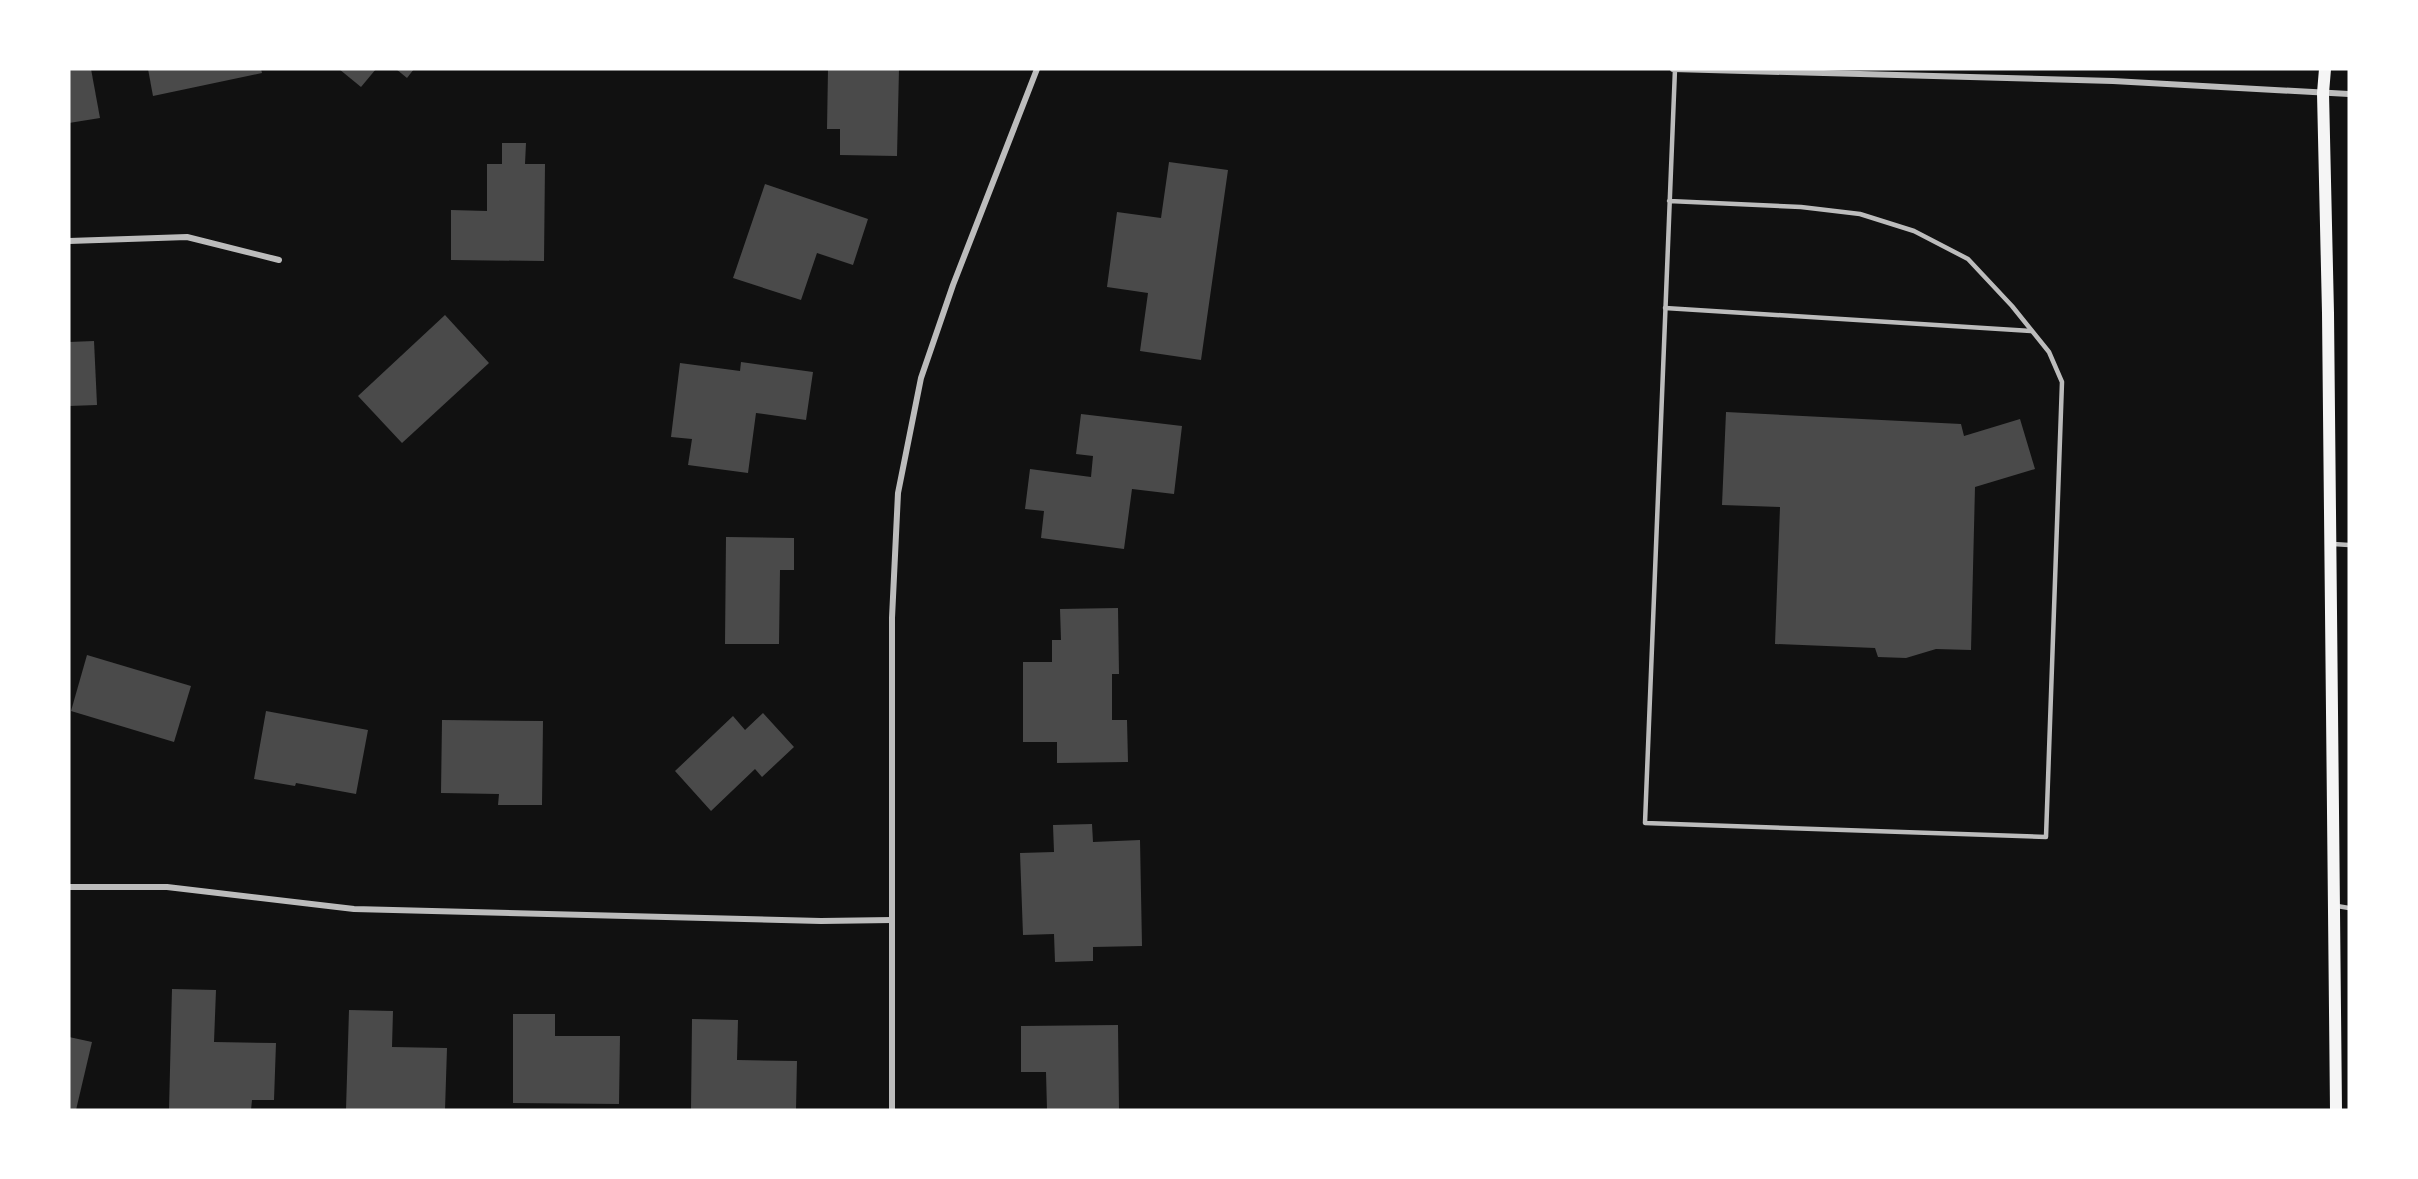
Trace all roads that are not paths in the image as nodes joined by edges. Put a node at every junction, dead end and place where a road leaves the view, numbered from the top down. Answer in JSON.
{"nodes":[{"id":1,"x":1037,"y":69,"type":"edge"},
{"id":2,"x":1674,"y":69,"type":"edge"},
{"id":3,"x":2319,"y":69,"type":"edge"},
{"id":4,"x":2325,"y":69,"type":"edge"},
{"id":5,"x":2323,"y":93,"type":"junction"},
{"id":6,"x":2349,"y":94,"type":"edge"},
{"id":7,"x":1670,"y":201,"type":"junction"},
{"id":8,"x":69,"y":241,"type":"edge"},
{"id":9,"x":279,"y":260,"type":"dead end"},
{"id":10,"x":1665,"y":308,"type":"junction"},
{"id":11,"x":2031,"y":331,"type":"junction"},
{"id":12,"x":2330,"y":544,"type":"junction"},
{"id":13,"x":2349,"y":545,"type":"edge"},
{"id":14,"x":70,"y":887,"type":"edge"},
{"id":15,"x":2334,"y":906,"type":"junction"},
{"id":16,"x":2349,"y":908,"type":"edge"},
{"id":17,"x":892,"y":920,"type":"junction"},
{"id":18,"x":892,"y":1110,"type":"edge"},
{"id":19,"x":2336,"y":1110,"type":"edge"}],
"edges":[{"from":1,"to":17,"type":"street"},
{"from":2,"to":5,"type":"street"},
{"from":2,"to":7,"type":"lane"},
{"from":3,"to":5,"type":"main road"},
{"from":4,"to":5,"type":"main road"},
{"from":5,"to":6,"type":"street"},
{"from":5,"to":12,"type":"main road"},
{"from":7,"to":10,"type":"lane"},
{"from":7,"to":11,"type":"lane"},
{"from":8,"to":9,"type":"street"},
{"from":10,"to":11,"type":"lane"},
{"from":10,"to":11,"type":"lane"},
{"from":12,"to":13,"type":"lane"},
{"from":12,"to":15,"type":"main road"},
{"from":14,"to":17,"type":"street"},
{"from":15,"to":16,"type":"lane"},
{"from":15,"to":19,"type":"main road"},
{"from":17,"to":18,"type":"street"}]}
